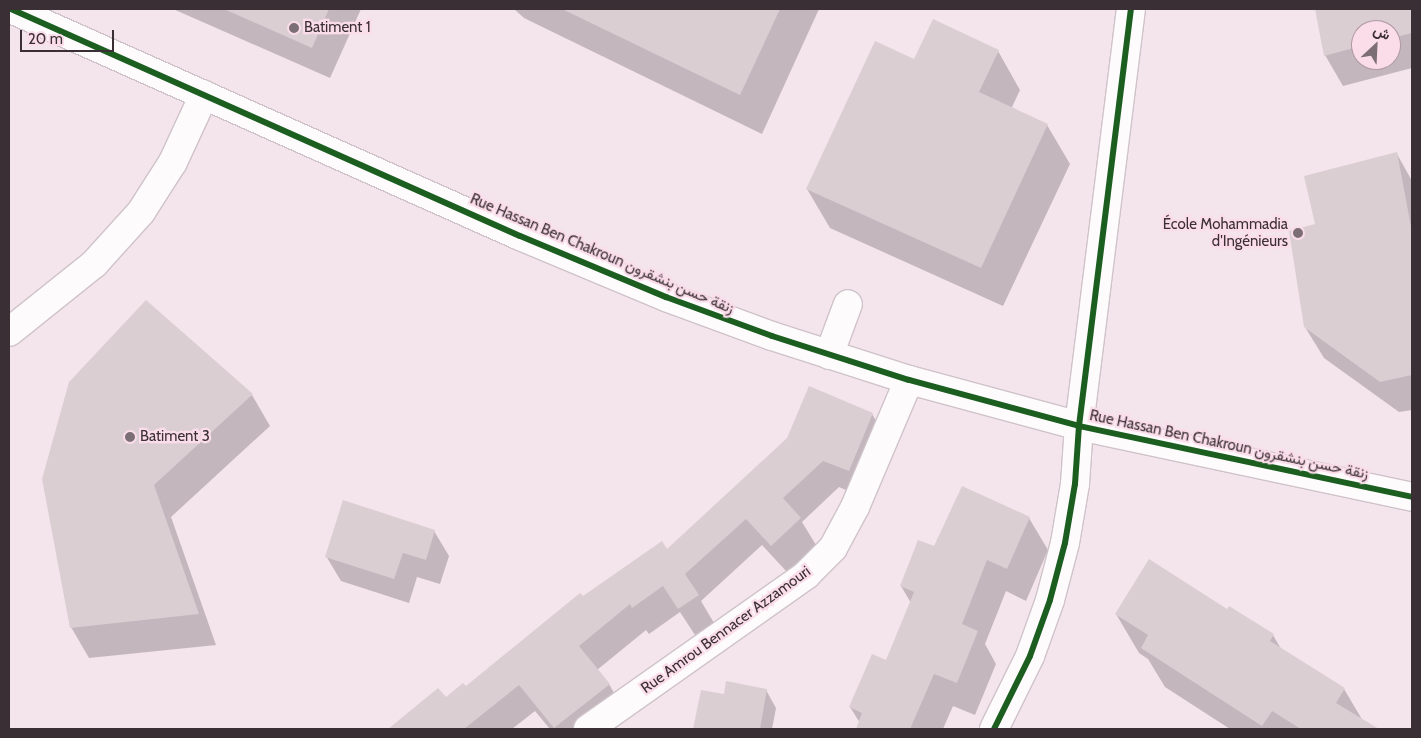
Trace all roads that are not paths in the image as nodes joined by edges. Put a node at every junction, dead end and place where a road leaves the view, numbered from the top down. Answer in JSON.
{"nodes":[{"id":1,"x":11,"y":9,"type":"edge"},
{"id":2,"x":1131,"y":9,"type":"edge"},
{"id":3,"x":204,"y":95,"type":"junction"},
{"id":4,"x":848,"y":304,"type":"dead end"},
{"id":5,"x":9,"y":332,"type":"edge"},
{"id":6,"x":829,"y":355,"type":"junction"},
{"id":7,"x":909,"y":380,"type":"junction"},
{"id":8,"x":1079,"y":426,"type":"junction"},
{"id":9,"x":1412,"y":497,"type":"edge"},
{"id":10,"x":588,"y":729,"type":"edge"},
{"id":11,"x":994,"y":729,"type":"edge"}],
"edges":[{"from":1,"to":3,"type":"street","name":"Rue Hassan Ben Chakroun زنقة حسن بنشقرون"},
{"from":2,"to":8,"type":"street"},
{"from":3,"to":5,"type":"street"},
{"from":3,"to":6,"type":"street","name":"Rue Hassan Ben Chakroun زنقة حسن بنشقرون"},
{"from":4,"to":6,"type":"street"},
{"from":6,"to":7,"type":"street","name":"Rue Hassan Ben Chakroun زنقة حسن بنشقرون"},
{"from":7,"to":8,"type":"street","name":"Rue Hassan Ben Chakroun زنقة حسن بنشقرون"},
{"from":7,"to":10,"type":"street","name":"Rue Amrou Bennacer Azzamouri"},
{"from":8,"to":9,"type":"street","name":"Rue Hassan Ben Chakroun زنقة حسن بنشقرون"},
{"from":8,"to":11,"type":"street"}]}
